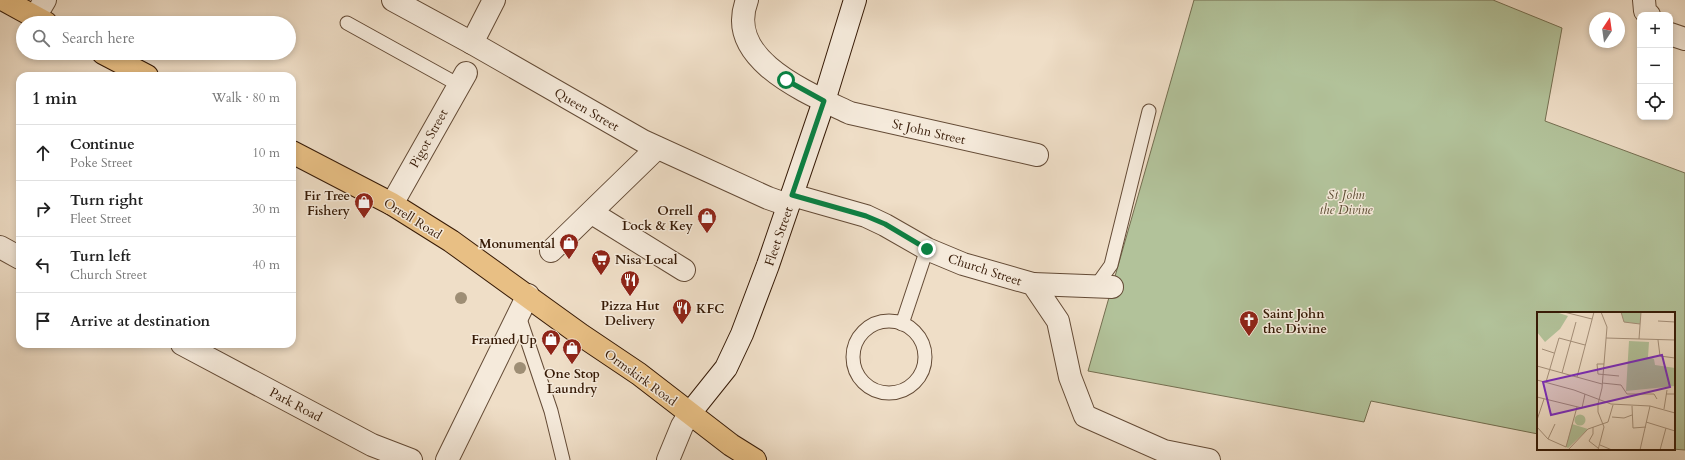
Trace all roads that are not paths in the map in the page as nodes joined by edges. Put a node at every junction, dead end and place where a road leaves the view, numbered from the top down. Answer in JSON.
{"nodes":[{"id":1,"x":4,"y":0,"type":"edge"},
{"id":2,"x":392,"y":0,"type":"edge"},
{"id":3,"x":494,"y":0,"type":"edge"},
{"id":4,"x":747,"y":0,"type":"edge"},
{"id":5,"x":855,"y":0,"type":"edge"},
{"id":6,"x":1644,"y":0,"type":"edge"},
{"id":7,"x":1646,"y":12,"type":"edge"},
{"id":8,"x":42,"y":14,"type":"edge"},
{"id":9,"x":347,"y":22,"type":"dead end"},
{"id":10,"x":1673,"y":35,"type":"edge"},
{"id":11,"x":1685,"y":39,"type":"edge"},
{"id":12,"x":472,"y":43,"type":"junction"},
{"id":13,"x":116,"y":60,"type":"edge"},
{"id":14,"x":139,"y":72,"type":"edge"},
{"id":15,"x":462,"y":79,"type":"joint"},
{"id":16,"x":824,"y":101,"type":"junction"},
{"id":17,"x":1149,"y":111,"type":"dead end"},
{"id":18,"x":657,"y":148,"type":"junction"},
{"id":19,"x":296,"y":154,"type":"edge"},
{"id":20,"x":1037,"y":155,"type":"dead end"},
{"id":21,"x":790,"y":200,"type":"junction"},
{"id":22,"x":392,"y":204,"type":"junction"},
{"id":23,"x":592,"y":213,"type":"junction"},
{"id":24,"x":0,"y":247,"type":"edge"},
{"id":25,"x":927,"y":249,"type":"junction"},
{"id":26,"x":551,"y":251,"type":"dead end"},
{"id":27,"x":16,"y":256,"type":"edge"},
{"id":28,"x":684,"y":270,"type":"dead end"},
{"id":29,"x":1033,"y":284,"type":"junction"},
{"id":30,"x":1104,"y":286,"type":"joint"},
{"id":31,"x":523,"y":304,"type":"junction"},
{"id":32,"x":902,"y":324,"type":"junction"},
{"id":33,"x":189,"y":348,"type":"edge"},
{"id":34,"x":690,"y":413,"type":"junction"},
{"id":35,"x":368,"y":452,"type":"edge"},
{"id":36,"x":411,"y":460,"type":"edge"},
{"id":37,"x":447,"y":460,"type":"edge"},
{"id":38,"x":563,"y":460,"type":"edge"},
{"id":39,"x":668,"y":460,"type":"edge"},
{"id":40,"x":755,"y":460,"type":"edge"},
{"id":41,"x":1209,"y":460,"type":"edge"}],
"edges":[{"from":1,"to":8,"type":"highway"},
{"from":2,"to":12,"type":"street","name":"Queen Street"},
{"from":3,"to":12,"type":"street"},
{"from":4,"to":16,"type":"street","name":"St John Street"},
{"from":5,"to":16,"type":"street","name":"Fleet Street"},
{"from":6,"to":7,"type":"street"},
{"from":9,"to":15,"type":"lane"},
{"from":10,"to":11,"type":"street"},
{"from":12,"to":18,"type":"street","name":"Queen Street"},
{"from":13,"to":14,"type":"highway"},
{"from":15,"to":22,"type":"street","name":"Pigot Street"},
{"from":16,"to":20,"type":"street","name":"St John Street"},
{"from":16,"to":21,"type":"street","name":"Fleet Street"},
{"from":17,"to":30,"type":"lane"},
{"from":18,"to":21,"type":"street","name":"Queen Street"},
{"from":18,"to":23,"type":"street"},
{"from":19,"to":22,"type":"highway","name":"Orrell Road"},
{"from":21,"to":25,"type":"street","name":"Church Street"},
{"from":21,"to":34,"type":"street","name":"Fleet Street"},
{"from":22,"to":31,"type":"highway","name":"Orrell Road"},
{"from":23,"to":26,"type":"street"},
{"from":23,"to":28,"type":"street"},
{"from":24,"to":27,"type":"street"},
{"from":25,"to":29,"type":"street","name":"Church Street"},
{"from":25,"to":32,"type":"lane"},
{"from":29,"to":30,"type":"street"},
{"from":29,"to":41,"type":"street","name":"Church Street"},
{"from":31,"to":34,"type":"highway","name":"Ormskirk Road"},
{"from":31,"to":37,"type":"street"},
{"from":31,"to":38,"type":"lane"},
{"from":32,"to":32,"type":"lane"},
{"from":33,"to":35,"type":"street","name":"Park Road"},
{"from":34,"to":39,"type":"street","name":"Fleet Street"},
{"from":34,"to":40,"type":"highway","name":"Ormskirk Road"},
{"from":35,"to":36,"type":"street","name":"Park Road"}]}
